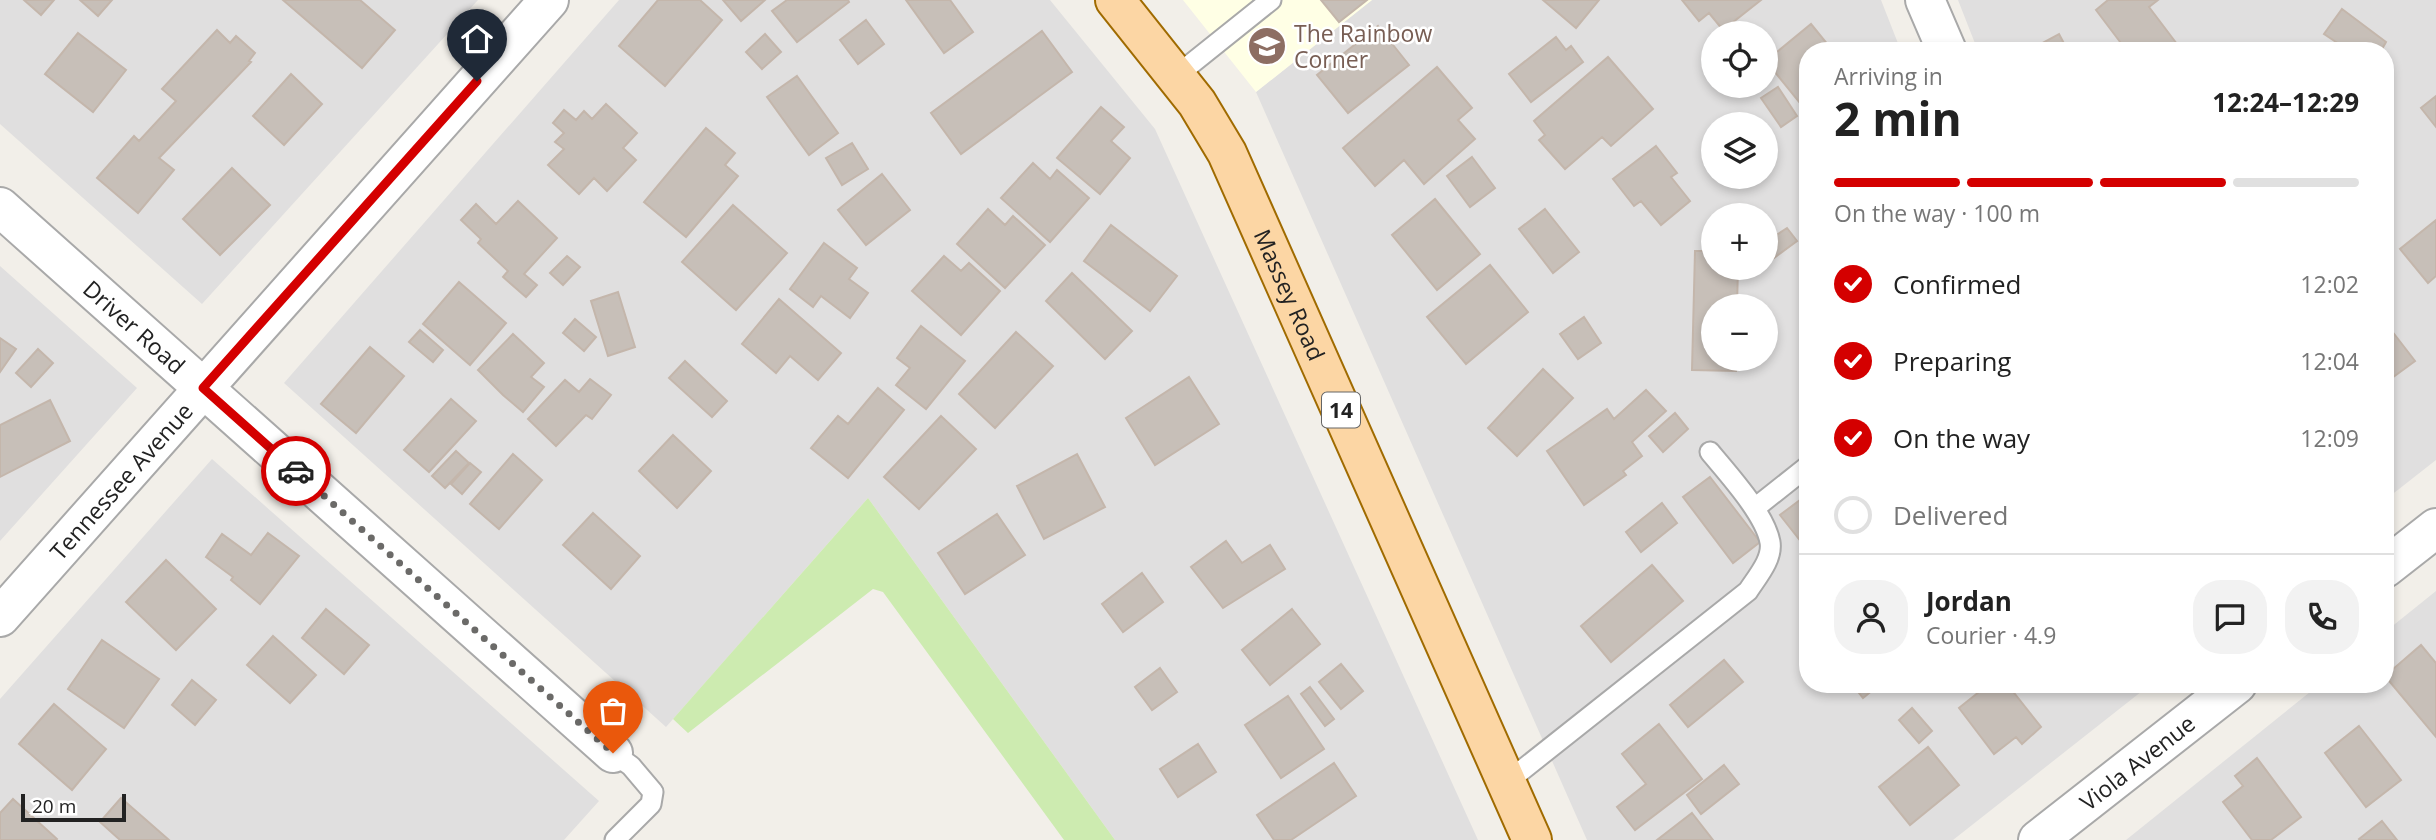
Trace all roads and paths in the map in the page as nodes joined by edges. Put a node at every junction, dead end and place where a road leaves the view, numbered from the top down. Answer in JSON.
{"nodes":[{"id":1,"x":550,"y":0,"type":"edge"},
{"id":2,"x":1115,"y":0,"type":"edge"},
{"id":3,"x":1271,"y":0,"type":"edge"},
{"id":4,"x":1925,"y":0,"type":"edge"},
{"id":5,"x":1943,"y":42,"type":"edge"},
{"id":6,"x":1176,"y":76,"type":"junction"},
{"id":7,"x":0,"y":207,"type":"edge"},
{"id":8,"x":203,"y":388,"type":"junction"},
{"id":9,"x":1710,"y":452,"type":"dead end"},
{"id":10,"x":1799,"y":473,"type":"edge"},
{"id":11,"x":1755,"y":508,"type":"junction"},
{"id":12,"x":2436,"y":528,"type":"edge"},
{"id":13,"x":2394,"y":561,"type":"edge"},
{"id":14,"x":0,"y":617,"type":"edge"},
{"id":15,"x":2226,"y":693,"type":"edge"},
{"id":16,"x":613,"y":753,"type":"joint"},
{"id":17,"x":1507,"y":782,"type":"junction"},
{"id":18,"x":615,"y":840,"type":"edge"},
{"id":19,"x":1532,"y":840,"type":"edge"},
{"id":20,"x":2039,"y":840,"type":"edge"}],
"edges":[{"from":1,"to":8,"type":"street","name":"Tennessee Avenue"},
{"from":2,"to":6,"type":"main road","name":"Massey Road","number":"14"},
{"from":3,"to":6,"type":"lane"},
{"from":4,"to":5,"type":"street"},
{"from":6,"to":17,"type":"main road","name":"Massey Road","number":"14"},
{"from":7,"to":8,"type":"street","name":"Driver Road"},
{"from":8,"to":14,"type":"street","name":"Tennessee Avenue"},
{"from":8,"to":16,"type":"street","name":"Driver Road"},
{"from":9,"to":11,"type":"lane"},
{"from":10,"to":11,"type":"lane"},
{"from":11,"to":17,"type":"lane"},
{"from":12,"to":13,"type":"street"},
{"from":15,"to":20,"type":"street","name":"Viola Avenue"},
{"from":16,"to":18,"type":"lane"},
{"from":17,"to":19,"type":"main road","name":"Massey Road","number":"14"}]}
